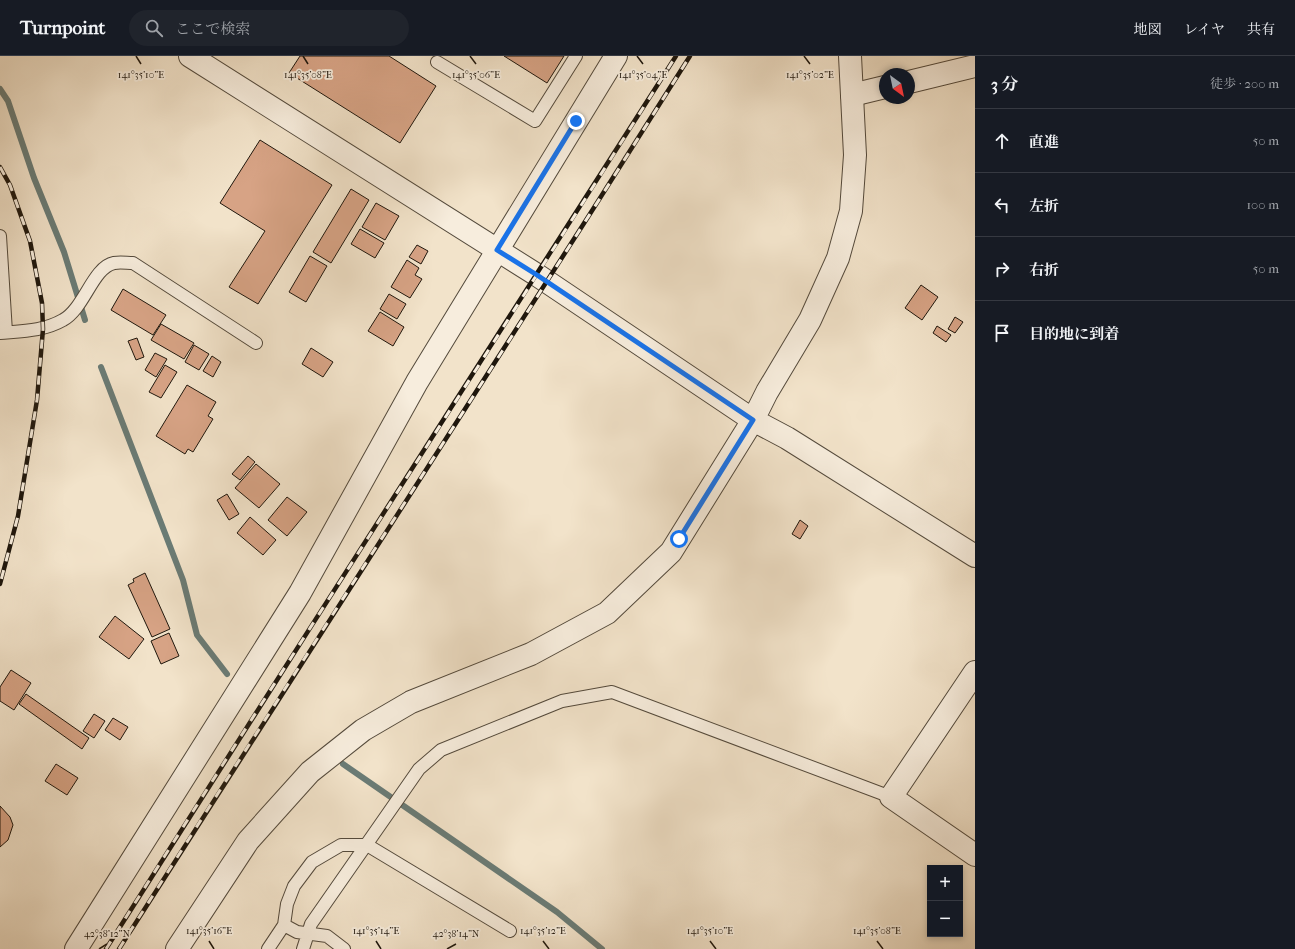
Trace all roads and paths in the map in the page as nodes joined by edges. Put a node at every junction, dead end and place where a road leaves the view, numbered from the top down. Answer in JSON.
{"nodes":[{"id":1,"x":190,"y":56,"type":"edge"},
{"id":2,"x":576,"y":56,"type":"edge"},
{"id":3,"x":616,"y":56,"type":"edge"},
{"id":4,"x":850,"y":56,"type":"edge"},
{"id":5,"x":437,"y":62,"type":"dead end"},
{"id":6,"x":975,"y":66,"type":"edge"},
{"id":7,"x":915,"y":81,"type":"edge"},
{"id":8,"x":879,"y":88,"type":"edge"},
{"id":9,"x":852,"y":95,"type":"junction"},
{"id":10,"x":0,"y":236,"type":"edge"},
{"id":11,"x":497,"y":250,"type":"junction"},
{"id":12,"x":3,"y":333,"type":"edge"},
{"id":13,"x":256,"y":344,"type":"dead end"},
{"id":14,"x":753,"y":420,"type":"junction"},
{"id":15,"x":975,"y":556,"type":"edge"},
{"id":16,"x":975,"y":672,"type":"edge"},
{"id":17,"x":891,"y":797,"type":"junction"},
{"id":18,"x":367,"y":845,"type":"junction"},
{"id":19,"x":975,"y":855,"type":"edge"},
{"id":20,"x":284,"y":925,"type":"junction"},
{"id":21,"x":510,"y":930,"type":"dead end"},
{"id":22,"x":307,"y":934,"type":"junction"},
{"id":23,"x":76,"y":949,"type":"edge"},
{"id":24,"x":177,"y":949,"type":"edge"},
{"id":25,"x":268,"y":949,"type":"edge"},
{"id":26,"x":303,"y":949,"type":"edge"},
{"id":27,"x":344,"y":949,"type":"edge"}],
"edges":[{"from":1,"to":11,"type":"street"},
{"from":2,"to":5,"type":"lane"},
{"from":3,"to":11,"type":"street"},
{"from":4,"to":9,"type":"street"},
{"from":6,"to":7,"type":"street"},
{"from":8,"to":9,"type":"street"},
{"from":9,"to":14,"type":"street"},
{"from":10,"to":12,"type":"lane"},
{"from":11,"to":14,"type":"street"},
{"from":11,"to":23,"type":"street"},
{"from":12,"to":13,"type":"lane"},
{"from":14,"to":15,"type":"street"},
{"from":14,"to":24,"type":"street"},
{"from":16,"to":17,"type":"street"},
{"from":17,"to":18,"type":"lane"},
{"from":17,"to":19,"type":"street"},
{"from":18,"to":20,"type":"lane"},
{"from":18,"to":21,"type":"lane"},
{"from":18,"to":22,"type":"lane"},
{"from":20,"to":22,"type":"lane"},
{"from":20,"to":25,"type":"lane"},
{"from":22,"to":26,"type":"lane"},
{"from":22,"to":27,"type":"lane"}]}
